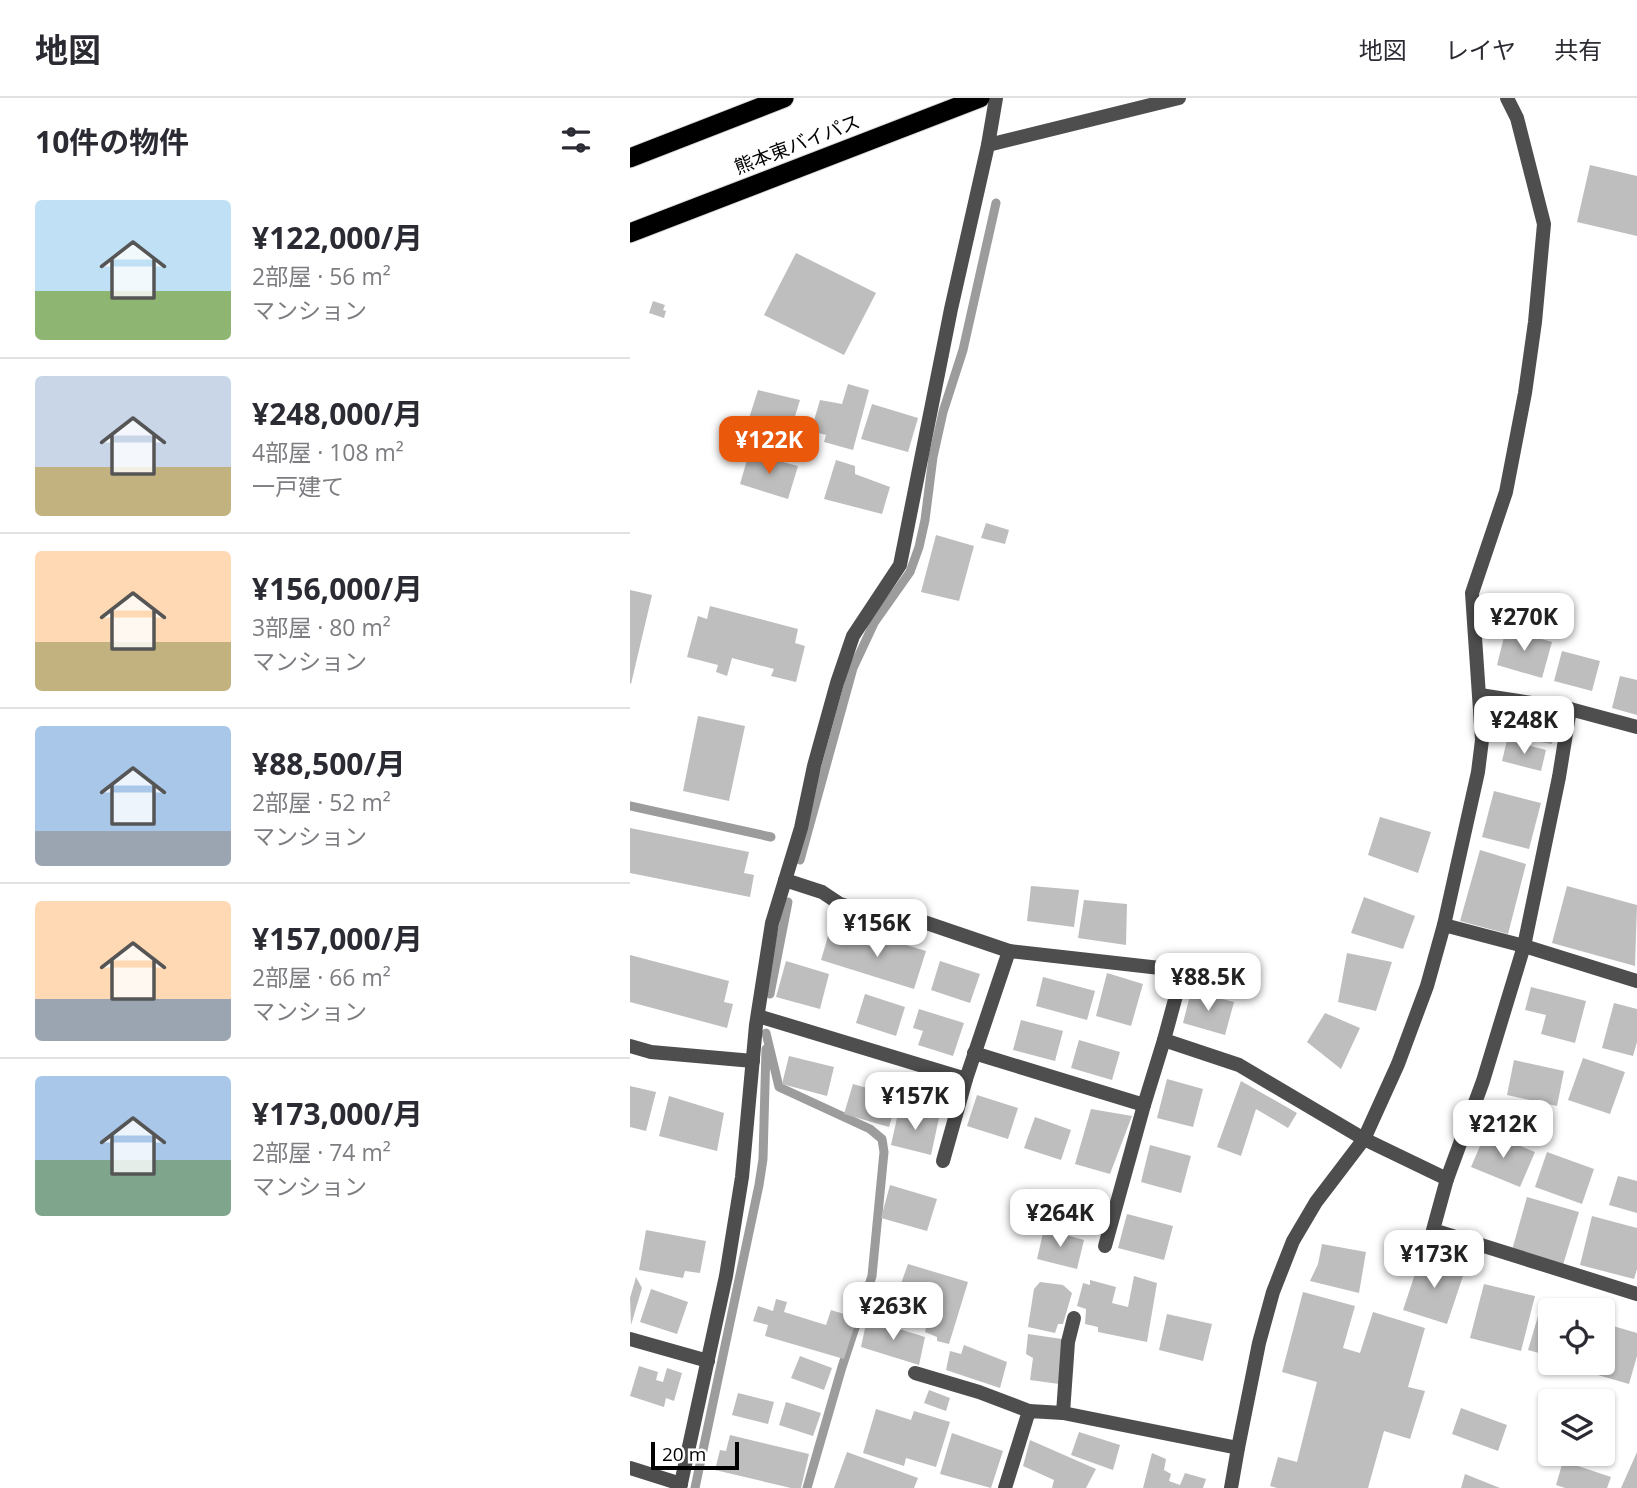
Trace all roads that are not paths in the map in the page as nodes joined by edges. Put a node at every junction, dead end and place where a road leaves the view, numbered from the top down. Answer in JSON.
{"nodes":[{"id":1,"x":784,"y":98,"type":"edge"},
{"id":2,"x":980,"y":98,"type":"edge"},
{"id":3,"x":996,"y":98,"type":"edge"},
{"id":4,"x":1179,"y":98,"type":"edge"},
{"id":5,"x":1507,"y":98,"type":"edge"},
{"id":6,"x":988,"y":145,"type":"junction"},
{"id":7,"x":630,"y":158,"type":"edge"},
{"id":8,"x":630,"y":233,"type":"edge"},
{"id":9,"x":1480,"y":695,"type":"junction"},
{"id":10,"x":1570,"y":709,"type":"junction"},
{"id":11,"x":1637,"y":727,"type":"edge"},
{"id":12,"x":785,"y":880,"type":"junction"},
{"id":13,"x":1444,"y":925,"type":"junction"},
{"id":14,"x":1524,"y":946,"type":"junction"},
{"id":15,"x":1009,"y":951,"type":"junction"},
{"id":16,"x":1637,"y":981,"type":"edge"},
{"id":17,"x":758,"y":1016,"type":"junction"},
{"id":18,"x":1164,"y":1040,"type":"junction"},
{"id":19,"x":630,"y":1046,"type":"edge"},
{"id":20,"x":974,"y":1053,"type":"junction"},
{"id":21,"x":754,"y":1061,"type":"junction"},
{"id":22,"x":965,"y":1079,"type":"junction"},
{"id":23,"x":1144,"y":1105,"type":"junction"},
{"id":24,"x":1364,"y":1139,"type":"junction"},
{"id":25,"x":943,"y":1161,"type":"dead end"},
{"id":26,"x":1447,"y":1179,"type":"junction"},
{"id":27,"x":1105,"y":1245,"type":"dead end"},
{"id":28,"x":1637,"y":1294,"type":"edge"},
{"id":29,"x":1074,"y":1318,"type":"dead end"},
{"id":30,"x":630,"y":1339,"type":"edge"},
{"id":31,"x":708,"y":1361,"type":"junction"},
{"id":32,"x":915,"y":1373,"type":"dead end"},
{"id":33,"x":1029,"y":1411,"type":"junction"},
{"id":34,"x":1063,"y":1413,"type":"junction"},
{"id":35,"x":1238,"y":1448,"type":"junction"},
{"id":36,"x":630,"y":1468,"type":"edge"},
{"id":37,"x":681,"y":1486,"type":"edge"},
{"id":38,"x":1004,"y":1488,"type":"edge"},
{"id":39,"x":1231,"y":1488,"type":"edge"}],
"edges":[{"from":1,"to":7,"type":"highway"},
{"from":2,"to":8,"type":"highway","name":"熊本東バイパス"},
{"from":3,"to":6,"type":"street"},
{"from":4,"to":6,"type":"street"},
{"from":5,"to":9,"type":"street"},
{"from":6,"to":12,"type":"street"},
{"from":9,"to":10,"type":"street"},
{"from":9,"to":13,"type":"street"},
{"from":10,"to":11,"type":"street"},
{"from":10,"to":14,"type":"street"},
{"from":12,"to":15,"type":"street"},
{"from":12,"to":17,"type":"street"},
{"from":13,"to":14,"type":"street"},
{"from":13,"to":24,"type":"street"},
{"from":14,"to":16,"type":"street"},
{"from":14,"to":26,"type":"street"},
{"from":15,"to":18,"type":"street"},
{"from":15,"to":20,"type":"street"},
{"from":17,"to":21,"type":"street"},
{"from":17,"to":22,"type":"street"},
{"from":18,"to":23,"type":"street"},
{"from":18,"to":24,"type":"street"},
{"from":19,"to":21,"type":"street"},
{"from":20,"to":22,"type":"street"},
{"from":20,"to":23,"type":"street"},
{"from":21,"to":31,"type":"street"},
{"from":22,"to":25,"type":"street"},
{"from":23,"to":27,"type":"street"},
{"from":24,"to":26,"type":"street"},
{"from":24,"to":35,"type":"street"},
{"from":26,"to":28,"type":"street"},
{"from":29,"to":34,"type":"street"},
{"from":30,"to":31,"type":"street"},
{"from":31,"to":37,"type":"street"},
{"from":32,"to":33,"type":"street"},
{"from":33,"to":34,"type":"street"},
{"from":33,"to":38,"type":"street"},
{"from":34,"to":35,"type":"street"},
{"from":35,"to":39,"type":"street"},
{"from":36,"to":37,"type":"street"}]}
